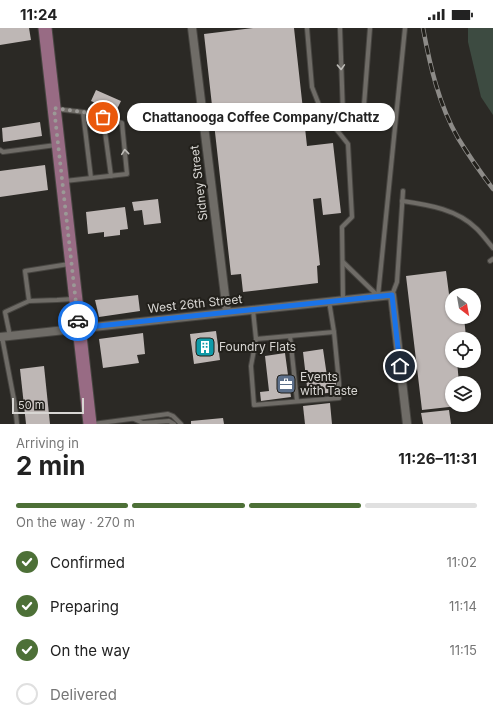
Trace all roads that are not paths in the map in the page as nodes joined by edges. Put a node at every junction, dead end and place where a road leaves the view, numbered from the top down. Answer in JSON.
{"nodes":[{"id":1,"x":45,"y":28,"type":"edge"},
{"id":2,"x":192,"y":28,"type":"edge"},
{"id":3,"x":307,"y":28,"type":"edge"},
{"id":4,"x":340,"y":28,"type":"edge"},
{"id":5,"x":370,"y":28,"type":"edge"},
{"id":6,"x":405,"y":28,"type":"edge"},
{"id":7,"x":54,"y":108,"type":"junction"},
{"id":8,"x":83,"y":112,"type":"junction"},
{"id":9,"x":103,"y":117,"type":"junction"},
{"id":10,"x":58,"y":145,"type":"junction"},
{"id":11,"x":0,"y":150,"type":"edge"},
{"id":12,"x":111,"y":176,"type":"junction"},
{"id":13,"x":91,"y":178,"type":"junction"},
{"id":14,"x":62,"y":182,"type":"junction"},
{"id":15,"x":403,"y":191,"type":"dead end"},
{"id":16,"x":402,"y":201,"type":"junction"},
{"id":17,"x":493,"y":248,"type":"edge"},
{"id":18,"x":343,"y":262,"type":"junction"},
{"id":19,"x":71,"y":264,"type":"junction"},
{"id":20,"x":392,"y":295,"type":"junction"},
{"id":21,"x":378,"y":296,"type":"junction"},
{"id":22,"x":75,"y":298,"type":"junction"},
{"id":23,"x":343,"y":300,"type":"junction"},
{"id":24,"x":29,"y":301,"type":"junction"},
{"id":25,"x":329,"y":301,"type":"junction"},
{"id":26,"x":252,"y":310,"type":"junction"},
{"id":27,"x":227,"y":312,"type":"junction"},
{"id":28,"x":79,"y":328,"type":"junction"},
{"id":29,"x":334,"y":332,"type":"junction"},
{"id":30,"x":290,"y":336,"type":"junction"},
{"id":31,"x":4,"y":337,"type":"edge"},
{"id":32,"x":256,"y":339,"type":"junction"},
{"id":33,"x":296,"y":401,"type":"junction"},
{"id":34,"x":134,"y":419,"type":"junction"},
{"id":35,"x":17,"y":424,"type":"edge"},
{"id":36,"x":90,"y":424,"type":"edge"},
{"id":37,"x":93,"y":424,"type":"edge"},
{"id":38,"x":174,"y":424,"type":"edge"},
{"id":39,"x":181,"y":424,"type":"edge"},
{"id":40,"x":407,"y":424,"type":"edge"}],
"edges":[{"from":1,"to":7,"type":"main road"},
{"from":2,"to":27,"type":"street","name":"Sidney Street"},
{"from":3,"to":18,"type":"lane"},
{"from":4,"to":5,"type":"lane","one_way":true},
{"from":6,"to":21,"type":"lane"},
{"from":7,"to":8,"type":"lane"},
{"from":7,"to":10,"type":"main road"},
{"from":8,"to":9,"type":"lane"},
{"from":8,"to":13,"type":"lane"},
{"from":9,"to":12,"type":"lane"},
{"from":12,"to":9,"type":"lane","one_way":true},
{"from":10,"to":11,"type":"lane"},
{"from":10,"to":14,"type":"main road"},
{"from":12,"to":13,"type":"lane"},
{"from":13,"to":14,"type":"lane"},
{"from":14,"to":19,"type":"main road"},
{"from":15,"to":16,"type":"lane"},
{"from":16,"to":17,"type":"lane"},
{"from":16,"to":20,"type":"lane"},
{"from":18,"to":21,"type":"lane"},
{"from":18,"to":23,"type":"lane"},
{"from":19,"to":22,"type":"main road"},
{"from":19,"to":24,"type":"lane"},
{"from":20,"to":21,"type":"street","name":"West 26th Street"},
{"from":20,"to":40,"type":"street"},
{"from":21,"to":23,"type":"street","name":"West 26th Street"},
{"from":22,"to":24,"type":"lane"},
{"from":22,"to":28,"type":"main road"},
{"from":23,"to":25,"type":"street","name":"West 26th Street"},
{"from":24,"to":31,"type":"lane"},
{"from":25,"to":26,"type":"street","name":"West 26th Street"},
{"from":25,"to":29,"type":"lane"},
{"from":26,"to":27,"type":"street","name":"West 26th Street"},
{"from":26,"to":32,"type":"lane"},
{"from":27,"to":28,"type":"street","name":"West 26th Street"},
{"from":28,"to":31,"type":"street","name":"West 26th Street"},
{"from":28,"to":36,"type":"main road"},
{"from":29,"to":30,"type":"lane"},
{"from":29,"to":33,"type":"lane"},
{"from":30,"to":32,"type":"lane"},
{"from":30,"to":33,"type":"lane"},
{"from":31,"to":35,"type":"lane"},
{"from":32,"to":33,"type":"lane"},
{"from":34,"to":37,"type":"lane"},
{"from":34,"to":38,"type":"lane"},
{"from":34,"to":39,"type":"lane"}]}
